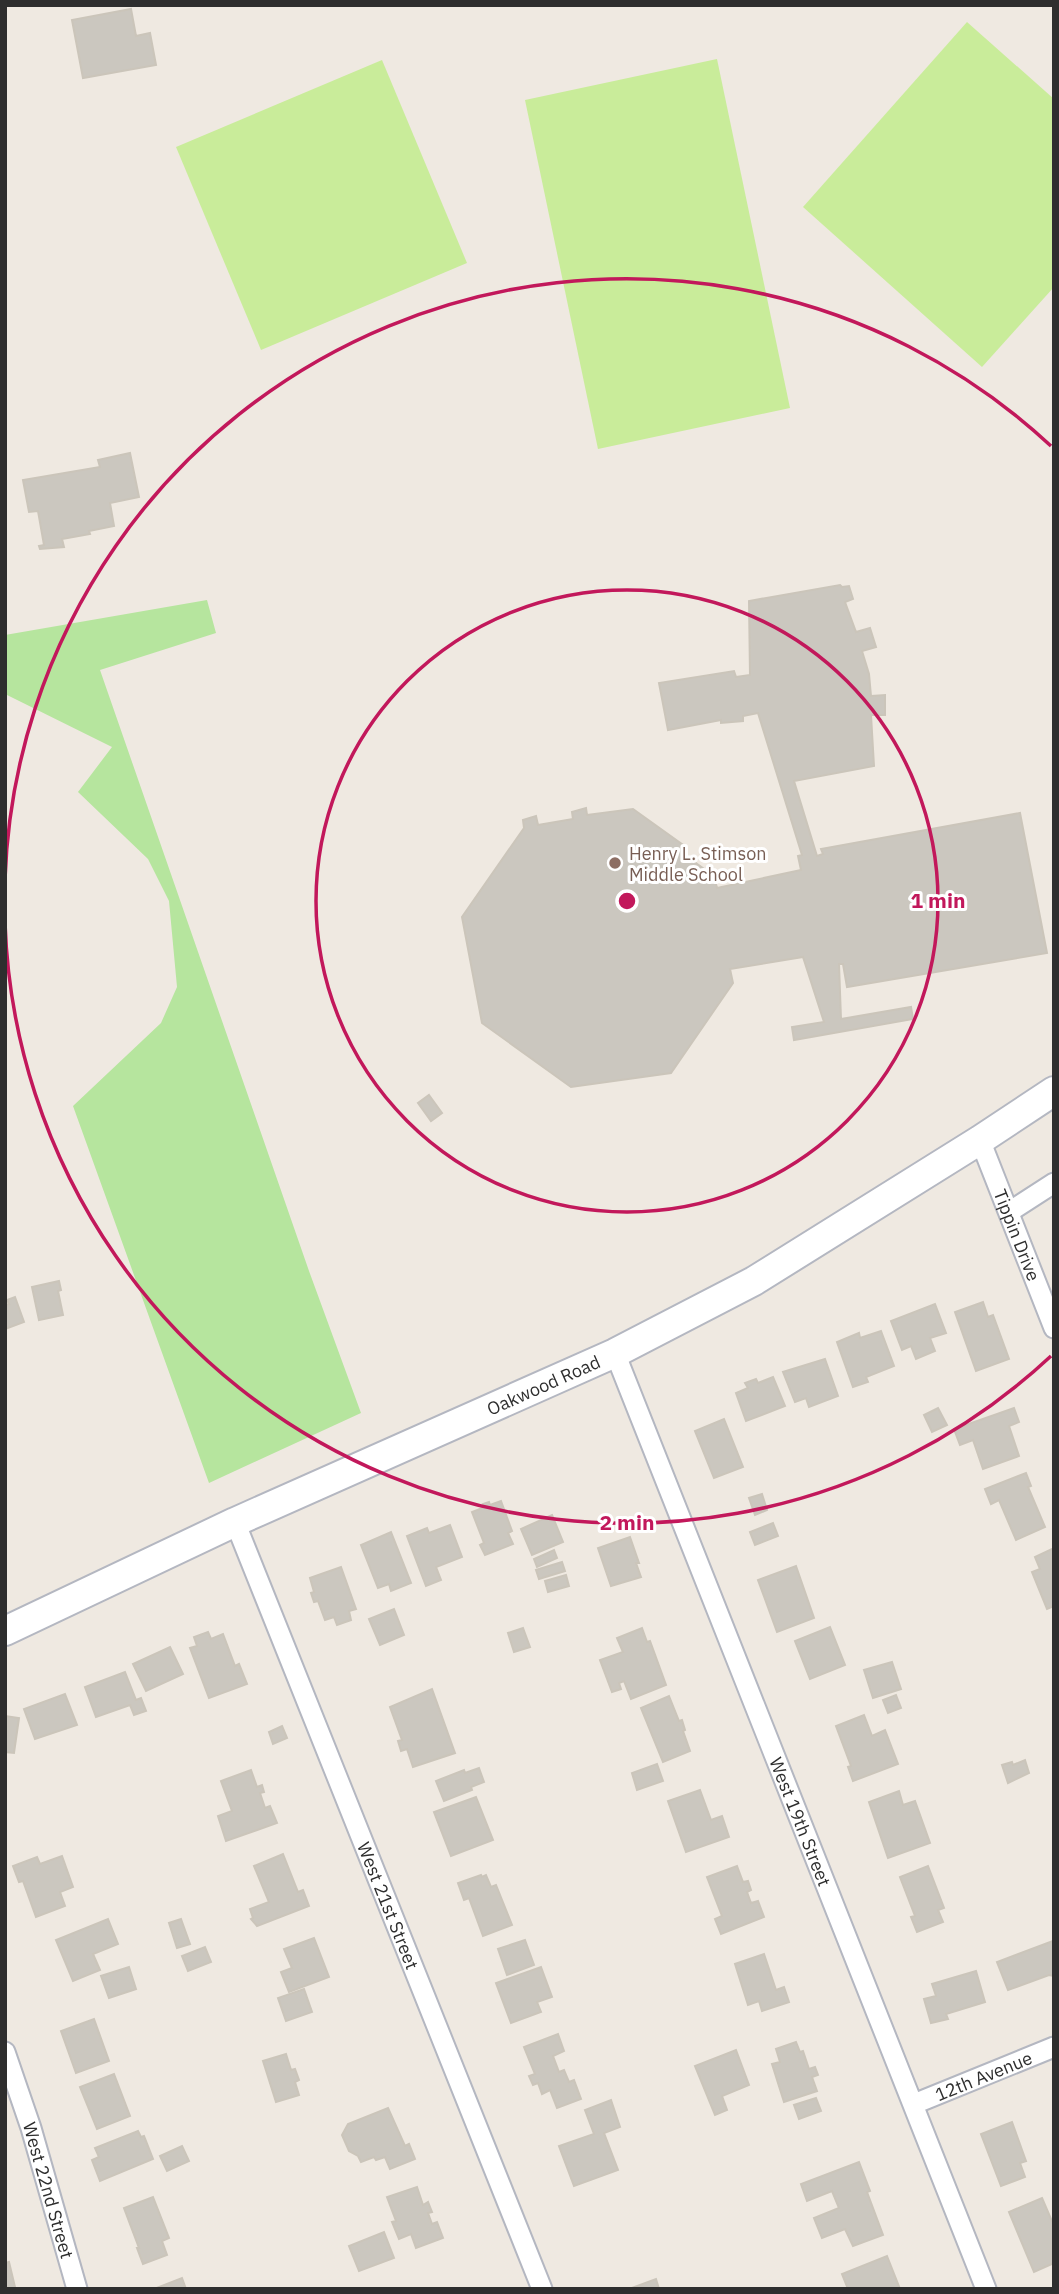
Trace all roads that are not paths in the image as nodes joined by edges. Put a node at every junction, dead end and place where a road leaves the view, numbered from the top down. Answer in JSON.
{"nodes":[{"id":1,"x":1054,"y":1091,"type":"edge"},
{"id":2,"x":981,"y":1140,"type":"junction"},
{"id":3,"x":1054,"y":1183,"type":"edge"},
{"id":4,"x":1009,"y":1212,"type":"junction"},
{"id":5,"x":1054,"y":1328,"type":"edge"},
{"id":6,"x":615,"y":1353,"type":"junction"},
{"id":7,"x":235,"y":1522,"type":"junction"},
{"id":8,"x":5,"y":1631,"type":"edge"},
{"id":9,"x":1054,"y":2048,"type":"edge"},
{"id":10,"x":5,"y":2052,"type":"edge"},
{"id":11,"x":914,"y":2104,"type":"junction"},
{"id":12,"x":77,"y":2289,"type":"edge"},
{"id":13,"x":542,"y":2289,"type":"edge"},
{"id":14,"x":986,"y":2289,"type":"edge"}],
"edges":[{"from":1,"to":2,"type":"main road","name":"Oakwood Road"},
{"from":2,"to":4,"type":"street","name":"Tippin Drive"},
{"from":2,"to":6,"type":"main road","name":"Oakwood Road"},
{"from":3,"to":4,"type":"street"},
{"from":4,"to":5,"type":"street","name":"Tippin Drive"},
{"from":6,"to":7,"type":"main road","name":"Oakwood Road"},
{"from":6,"to":11,"type":"street","name":"West 19th Street"},
{"from":7,"to":8,"type":"main road","name":"Oakwood Road"},
{"from":7,"to":13,"type":"street","name":"West 21st Street"},
{"from":9,"to":11,"type":"street","name":"12th Avenue"},
{"from":10,"to":12,"type":"street","name":"West 22nd Street"},
{"from":11,"to":14,"type":"street","name":"West 19th Street"}]}
